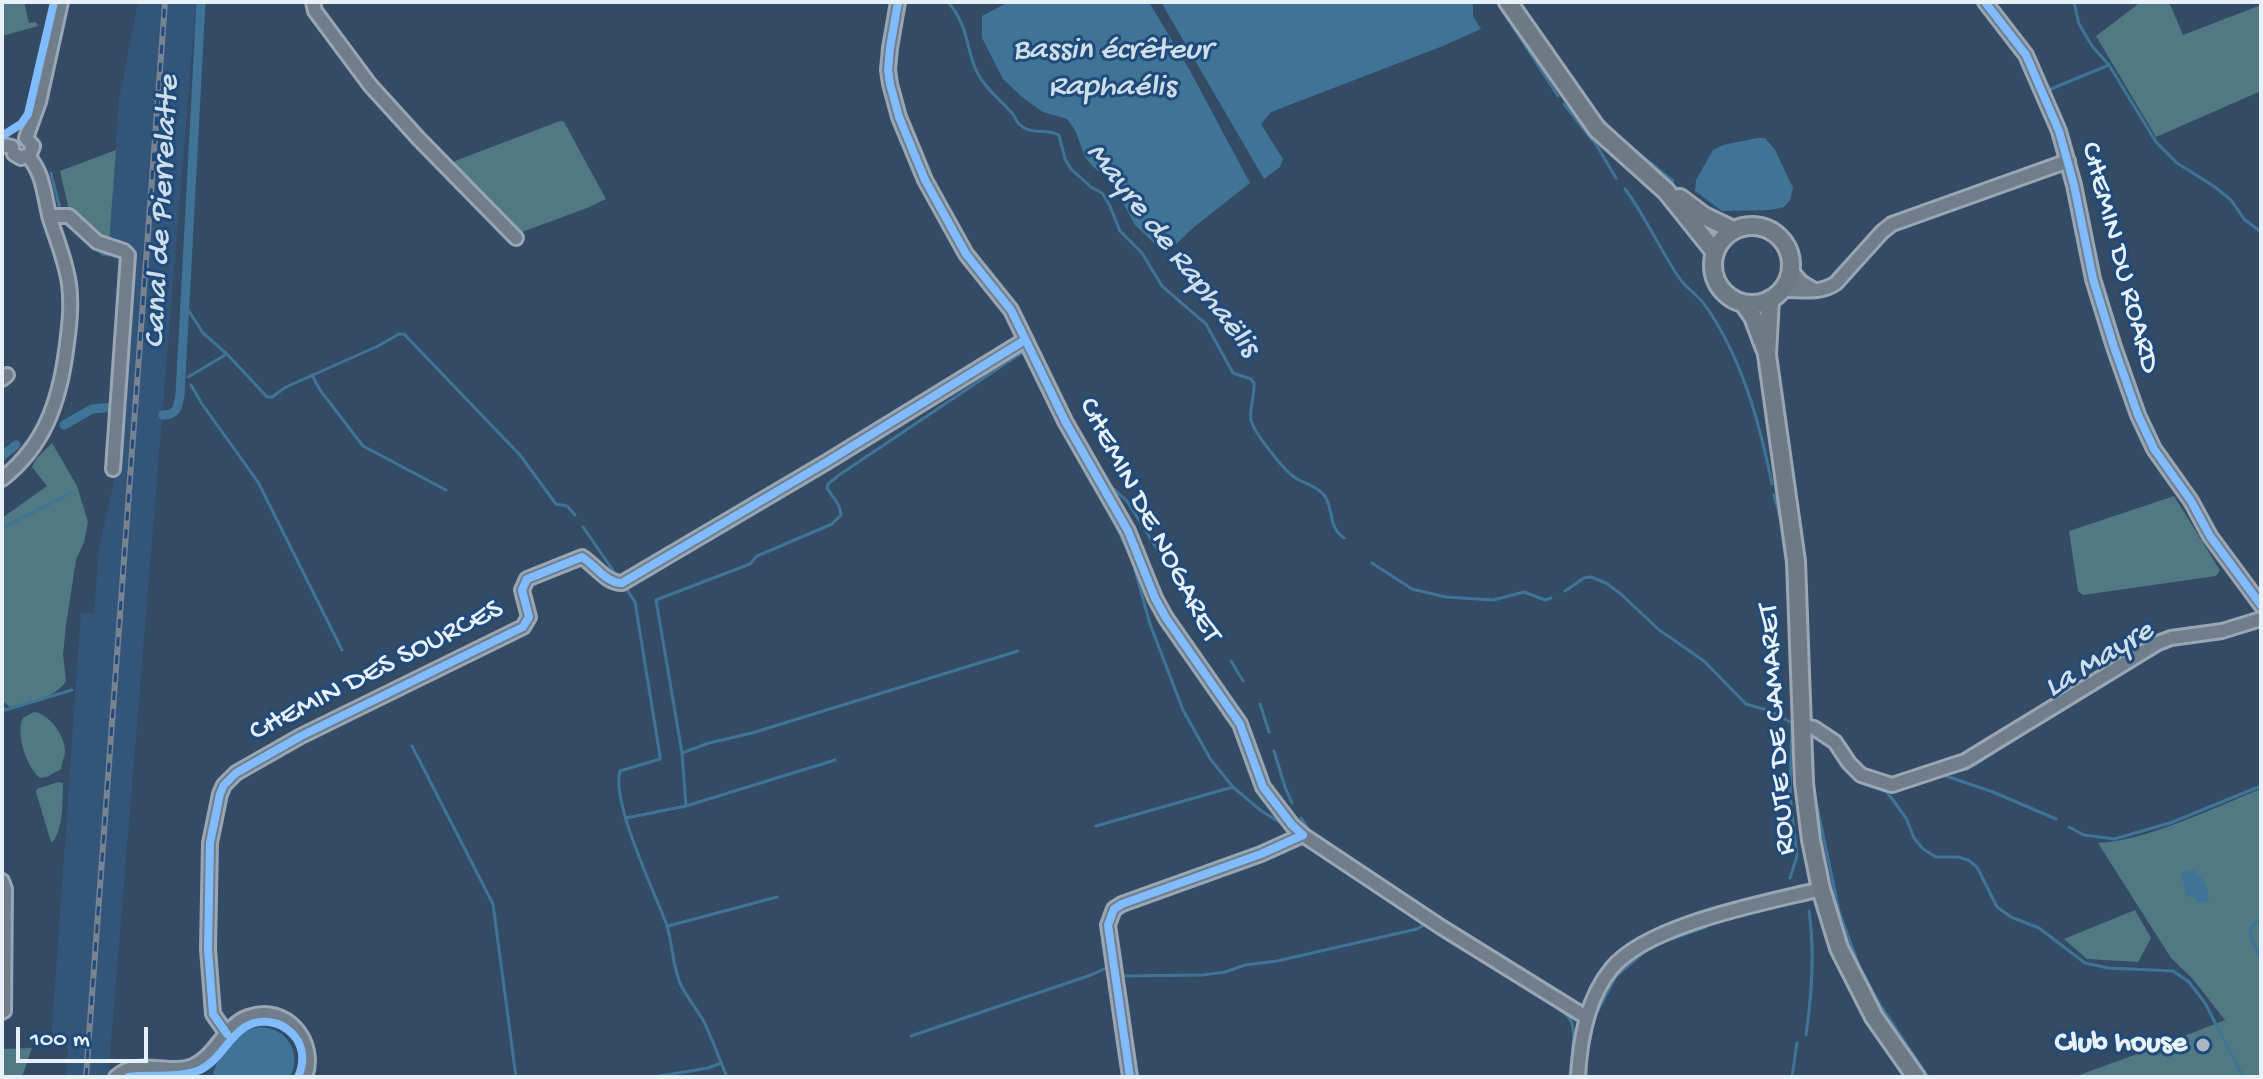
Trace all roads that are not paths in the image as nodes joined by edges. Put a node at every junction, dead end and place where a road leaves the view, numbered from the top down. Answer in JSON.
{"nodes":[{"id":1,"x":61,"y":2,"type":"edge"},
{"id":2,"x":313,"y":2,"type":"edge"},
{"id":3,"x":898,"y":2,"type":"edge"},
{"id":4,"x":1508,"y":2,"type":"edge"},
{"id":5,"x":1985,"y":2,"type":"edge"},
{"id":6,"x":26,"y":138,"type":"junction"},
{"id":7,"x":14,"y":151,"type":"edge"},
{"id":8,"x":2068,"y":161,"type":"junction"},
{"id":9,"x":2,"y":164,"type":"edge"},
{"id":10,"x":1666,"y":191,"type":"junction"},
{"id":11,"x":49,"y":216,"type":"junction"},
{"id":12,"x":1733,"y":230,"type":"junction"},
{"id":13,"x":516,"y":238,"type":"dead end"},
{"id":14,"x":1714,"y":251,"type":"junction"},
{"id":15,"x":1791,"y":270,"type":"junction"},
{"id":16,"x":1817,"y":291,"type":"junction"},
{"id":17,"x":1776,"y":294,"type":"junction"},
{"id":18,"x":1744,"y":304,"type":"junction"},
{"id":19,"x":1025,"y":340,"type":"junction"},
{"id":20,"x":1767,"y":355,"type":"junction"},
{"id":21,"x":113,"y":469,"type":"dead end"},
{"id":22,"x":2,"y":478,"type":"edge"},
{"id":23,"x":2261,"y":605,"type":"edge"},
{"id":24,"x":2261,"y":619,"type":"edge"},
{"id":25,"x":1802,"y":736,"type":"junction"},
{"id":26,"x":1303,"y":835,"type":"junction"},
{"id":27,"x":2,"y":881,"type":"edge"},
{"id":28,"x":1821,"y":889,"type":"junction"},
{"id":29,"x":2,"y":1012,"type":"edge"},
{"id":30,"x":1586,"y":1017,"type":"junction"},
{"id":31,"x":227,"y":1034,"type":"junction"},
{"id":32,"x":116,"y":1077,"type":"edge"},
{"id":33,"x":305,"y":1077,"type":"edge"},
{"id":34,"x":1130,"y":1077,"type":"edge"},
{"id":35,"x":1578,"y":1077,"type":"edge"},
{"id":36,"x":1916,"y":1077,"type":"edge"}],
"edges":[{"from":1,"to":6,"type":"street"},
{"from":2,"to":13,"type":"street"},
{"from":3,"to":19,"type":"street","name":"CHEMIN DE NOGARET"},
{"from":4,"to":10,"type":"main road","name":"ROUTE DE CAMARET"},
{"from":5,"to":8,"type":"street","name":"CHEMIN DU ROARD"},
{"from":6,"to":7,"type":"street"},
{"from":6,"to":7,"type":"street"},
{"from":7,"to":9,"type":"street"},
{"from":7,"to":11,"type":"street"},
{"from":8,"to":16,"type":"street"},
{"from":8,"to":23,"type":"street","name":"CHEMIN DU ROARD"},
{"from":10,"to":12,"type":"main road","name":"ROUTE DE CAMARET"},
{"from":10,"to":14,"type":"main road","name":"ROUTE DE CAMARET"},
{"from":11,"to":21,"type":"street"},
{"from":11,"to":22,"type":"street"},
{"from":12,"to":14,"type":"main road"},
{"from":12,"to":15,"type":"main road","name":"ROUTE DE CAMARET"},
{"from":14,"to":18,"type":"main road","name":"ROUTE DE CAMARET"},
{"from":15,"to":16,"type":"street"},
{"from":15,"to":17,"type":"main road","name":"ROUTE DE CAMARET"},
{"from":16,"to":17,"type":"street"},
{"from":17,"to":18,"type":"main road"},
{"from":17,"to":20,"type":"main road","name":"ROUTE DE CAMARET"},
{"from":18,"to":20,"type":"main road","name":"ROUTE DE CAMARET"},
{"from":19,"to":26,"type":"street","name":"CHEMIN DE NOGARET"},
{"from":19,"to":31,"type":"street","name":"CHEMIN DES SOURCES"},
{"from":20,"to":25,"type":"main road","name":"ROUTE DE CAMARET"},
{"from":24,"to":25,"type":"street"},
{"from":25,"to":28,"type":"main road","name":"ROUTE DE CAMARET"},
{"from":26,"to":30,"type":"street","name":"CHEMIN DE NOGARET"},
{"from":26,"to":34,"type":"street"},
{"from":27,"to":29,"type":"street"},
{"from":28,"to":30,"type":"street"},
{"from":28,"to":36,"type":"main road","name":"ROUTE DE CAMARET"},
{"from":30,"to":35,"type":"street"},
{"from":31,"to":32,"type":"street"},
{"from":31,"to":33,"type":"street"}]}
